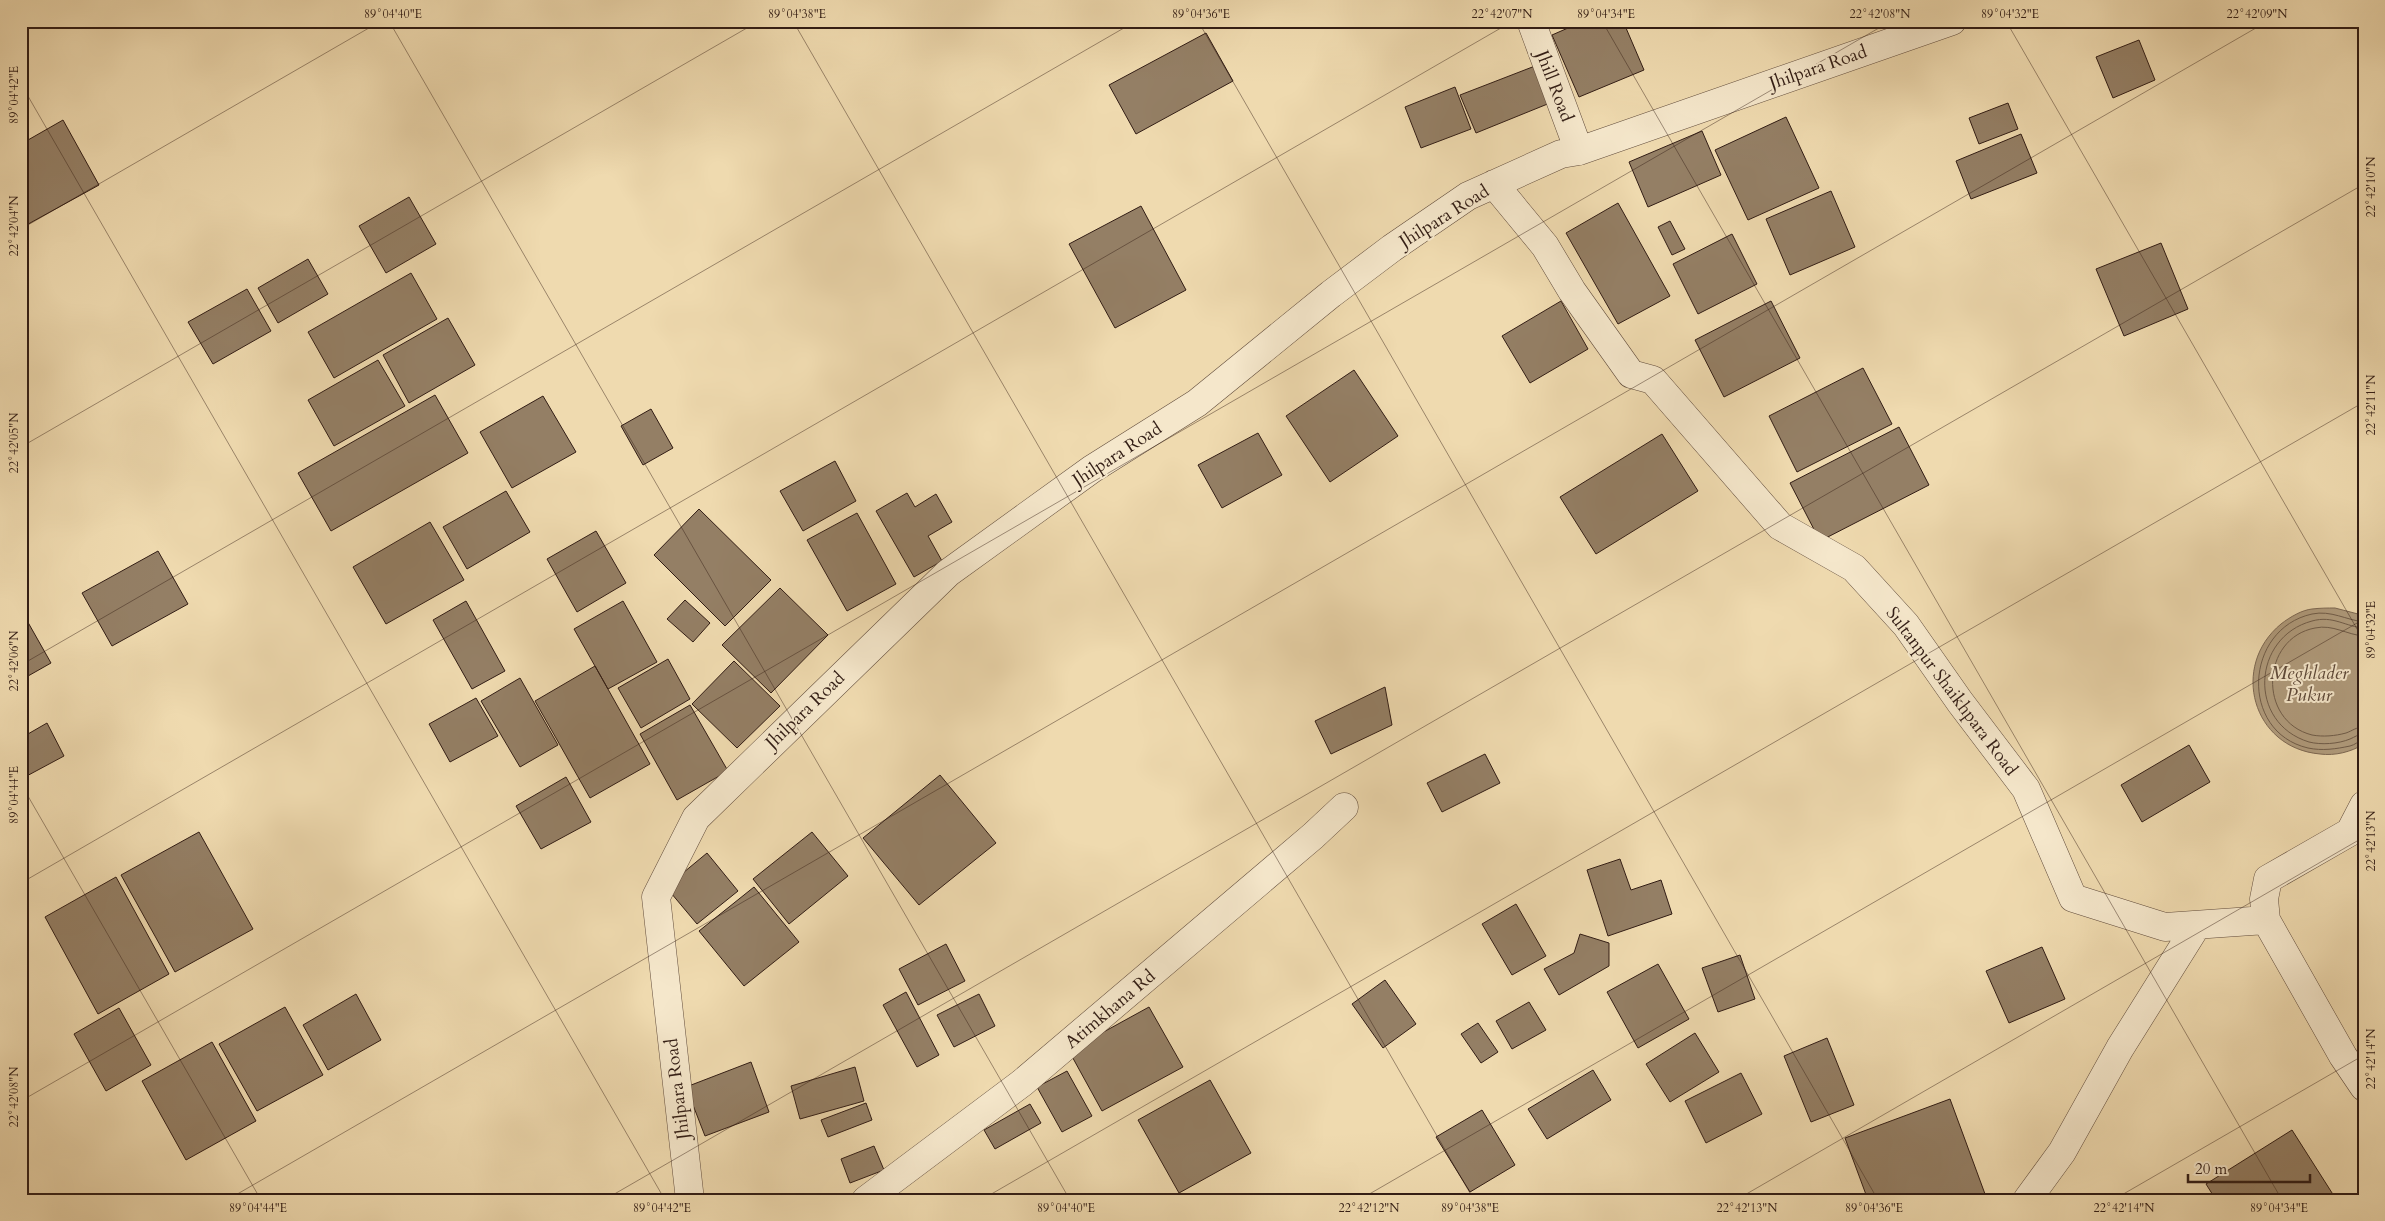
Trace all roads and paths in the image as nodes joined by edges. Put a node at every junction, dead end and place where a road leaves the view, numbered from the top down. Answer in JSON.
{"nodes":[{"id":1,"x":1531,"y":21,"type":"edge"},
{"id":2,"x":1952,"y":21,"type":"edge"},
{"id":3,"x":1579,"y":151,"type":"junction"},
{"id":4,"x":1494,"y":184,"type":"junction"},
{"id":5,"x":1892,"y":634,"type":"dead end"},
{"id":6,"x":2364,"y":805,"type":"edge"},
{"id":7,"x":1344,"y":806,"type":"dead end"},
{"id":8,"x":2063,"y":903,"type":"dead end"},
{"id":9,"x":2266,"y":920,"type":"junction"},
{"id":10,"x":2197,"y":925,"type":"junction"},
{"id":11,"x":2364,"y":1087,"type":"edge"},
{"id":12,"x":690,"y":1200,"type":"edge"},
{"id":13,"x":866,"y":1200,"type":"edge"},
{"id":14,"x":2027,"y":1200,"type":"edge"}],
"edges":[{"from":1,"to":3,"type":"street","name":"Jhill Road"},
{"from":2,"to":3,"type":"street","name":"Jhilpara Road"},
{"from":3,"to":4,"type":"street","name":"Jhilpara Road"},
{"from":4,"to":10,"type":"street","name":"Sultanpur Shaikhpara Road"},
{"from":4,"to":12,"type":"street","name":"Jhilpara Road"},
{"from":5,"to":8,"type":"street"},
{"from":6,"to":9,"type":"street"},
{"from":7,"to":13,"type":"street","name":"Atimkhana Rd"},
{"from":9,"to":10,"type":"street","name":"Sultanpur Shaikhpara Road"},
{"from":9,"to":11,"type":"street"},
{"from":10,"to":14,"type":"street"}]}
